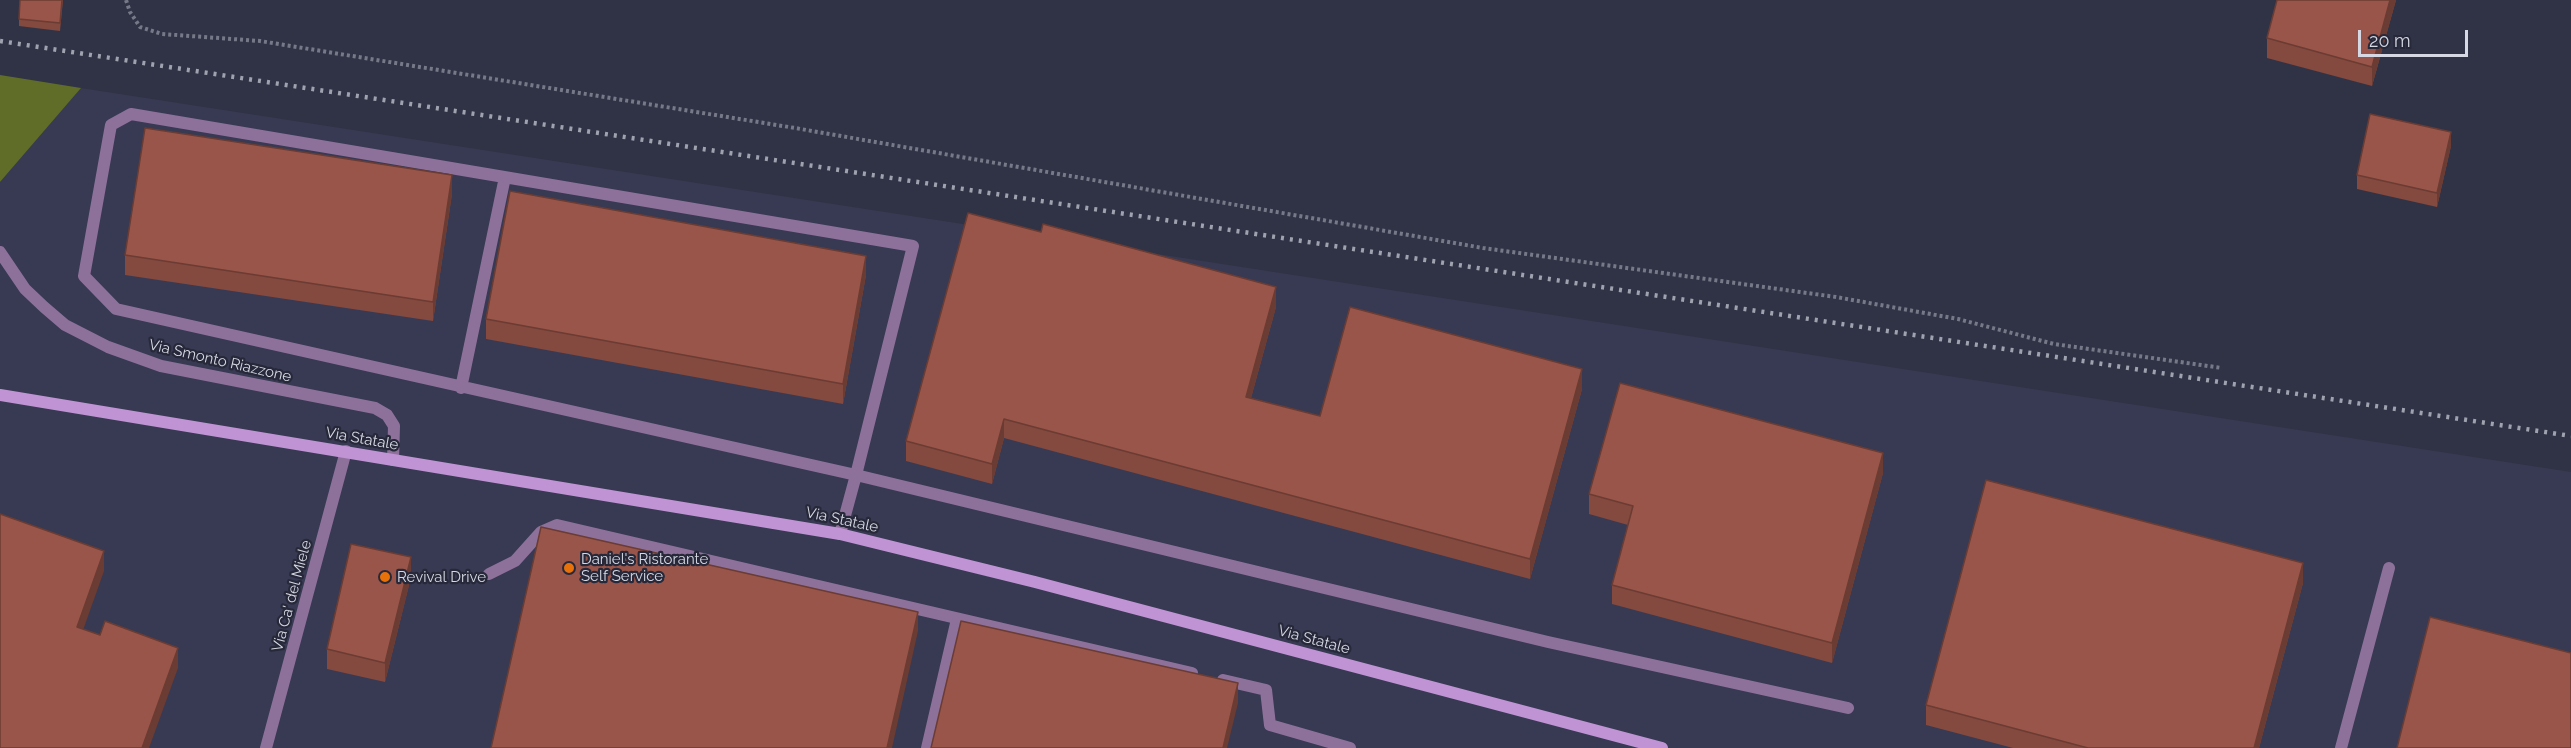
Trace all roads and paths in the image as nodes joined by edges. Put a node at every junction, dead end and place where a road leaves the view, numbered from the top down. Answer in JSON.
{"nodes":[{"id":1,"x":126,"y":0,"type":"edge"},
{"id":2,"x":505,"y":177,"type":"junction"},
{"id":3,"x":0,"y":252,"type":"edge"},
{"id":4,"x":2222,"y":368,"type":"dead end"},
{"id":5,"x":461,"y":388,"type":"junction"},
{"id":6,"x":0,"y":394,"type":"edge"},
{"id":7,"x":346,"y":452,"type":"junction"},
{"id":8,"x":393,"y":460,"type":"junction"},
{"id":9,"x":856,"y":475,"type":"junction"},
{"id":10,"x":840,"y":534,"type":"junction"},
{"id":11,"x":2389,"y":568,"type":"dead end"},
{"id":12,"x":489,"y":574,"type":"dead end"},
{"id":13,"x":957,"y":619,"type":"junction"},
{"id":14,"x":1848,"y":708,"type":"dead end"},
{"id":15,"x":266,"y":748,"type":"edge"},
{"id":16,"x":927,"y":748,"type":"edge"},
{"id":17,"x":1350,"y":748,"type":"edge"},
{"id":18,"x":1662,"y":748,"type":"edge"},
{"id":19,"x":2341,"y":748,"type":"edge"}],
"edges":[{"from":1,"to":4,"type":"path"},
{"from":2,"to":5,"type":"street"},
{"from":2,"to":5,"type":"street"},
{"from":2,"to":9,"type":"street"},
{"from":3,"to":8,"type":"street","name":"Via Smonto Riazzone"},
{"from":5,"to":9,"type":"street"},
{"from":6,"to":7,"type":"main road","name":"Via Statale"},
{"from":7,"to":8,"type":"main road","name":"Via Statale"},
{"from":7,"to":15,"type":"street","name":"Via Ca' del Miele"},
{"from":8,"to":10,"type":"main road","name":"Via Statale"},
{"from":9,"to":10,"type":"street"},
{"from":9,"to":14,"type":"street"},
{"from":10,"to":18,"type":"main road","name":"Via Statale"},
{"from":11,"to":19,"type":"street"},
{"from":12,"to":13,"type":"street"},
{"from":13,"to":16,"type":"street"},
{"from":13,"to":17,"type":"street"}]}
